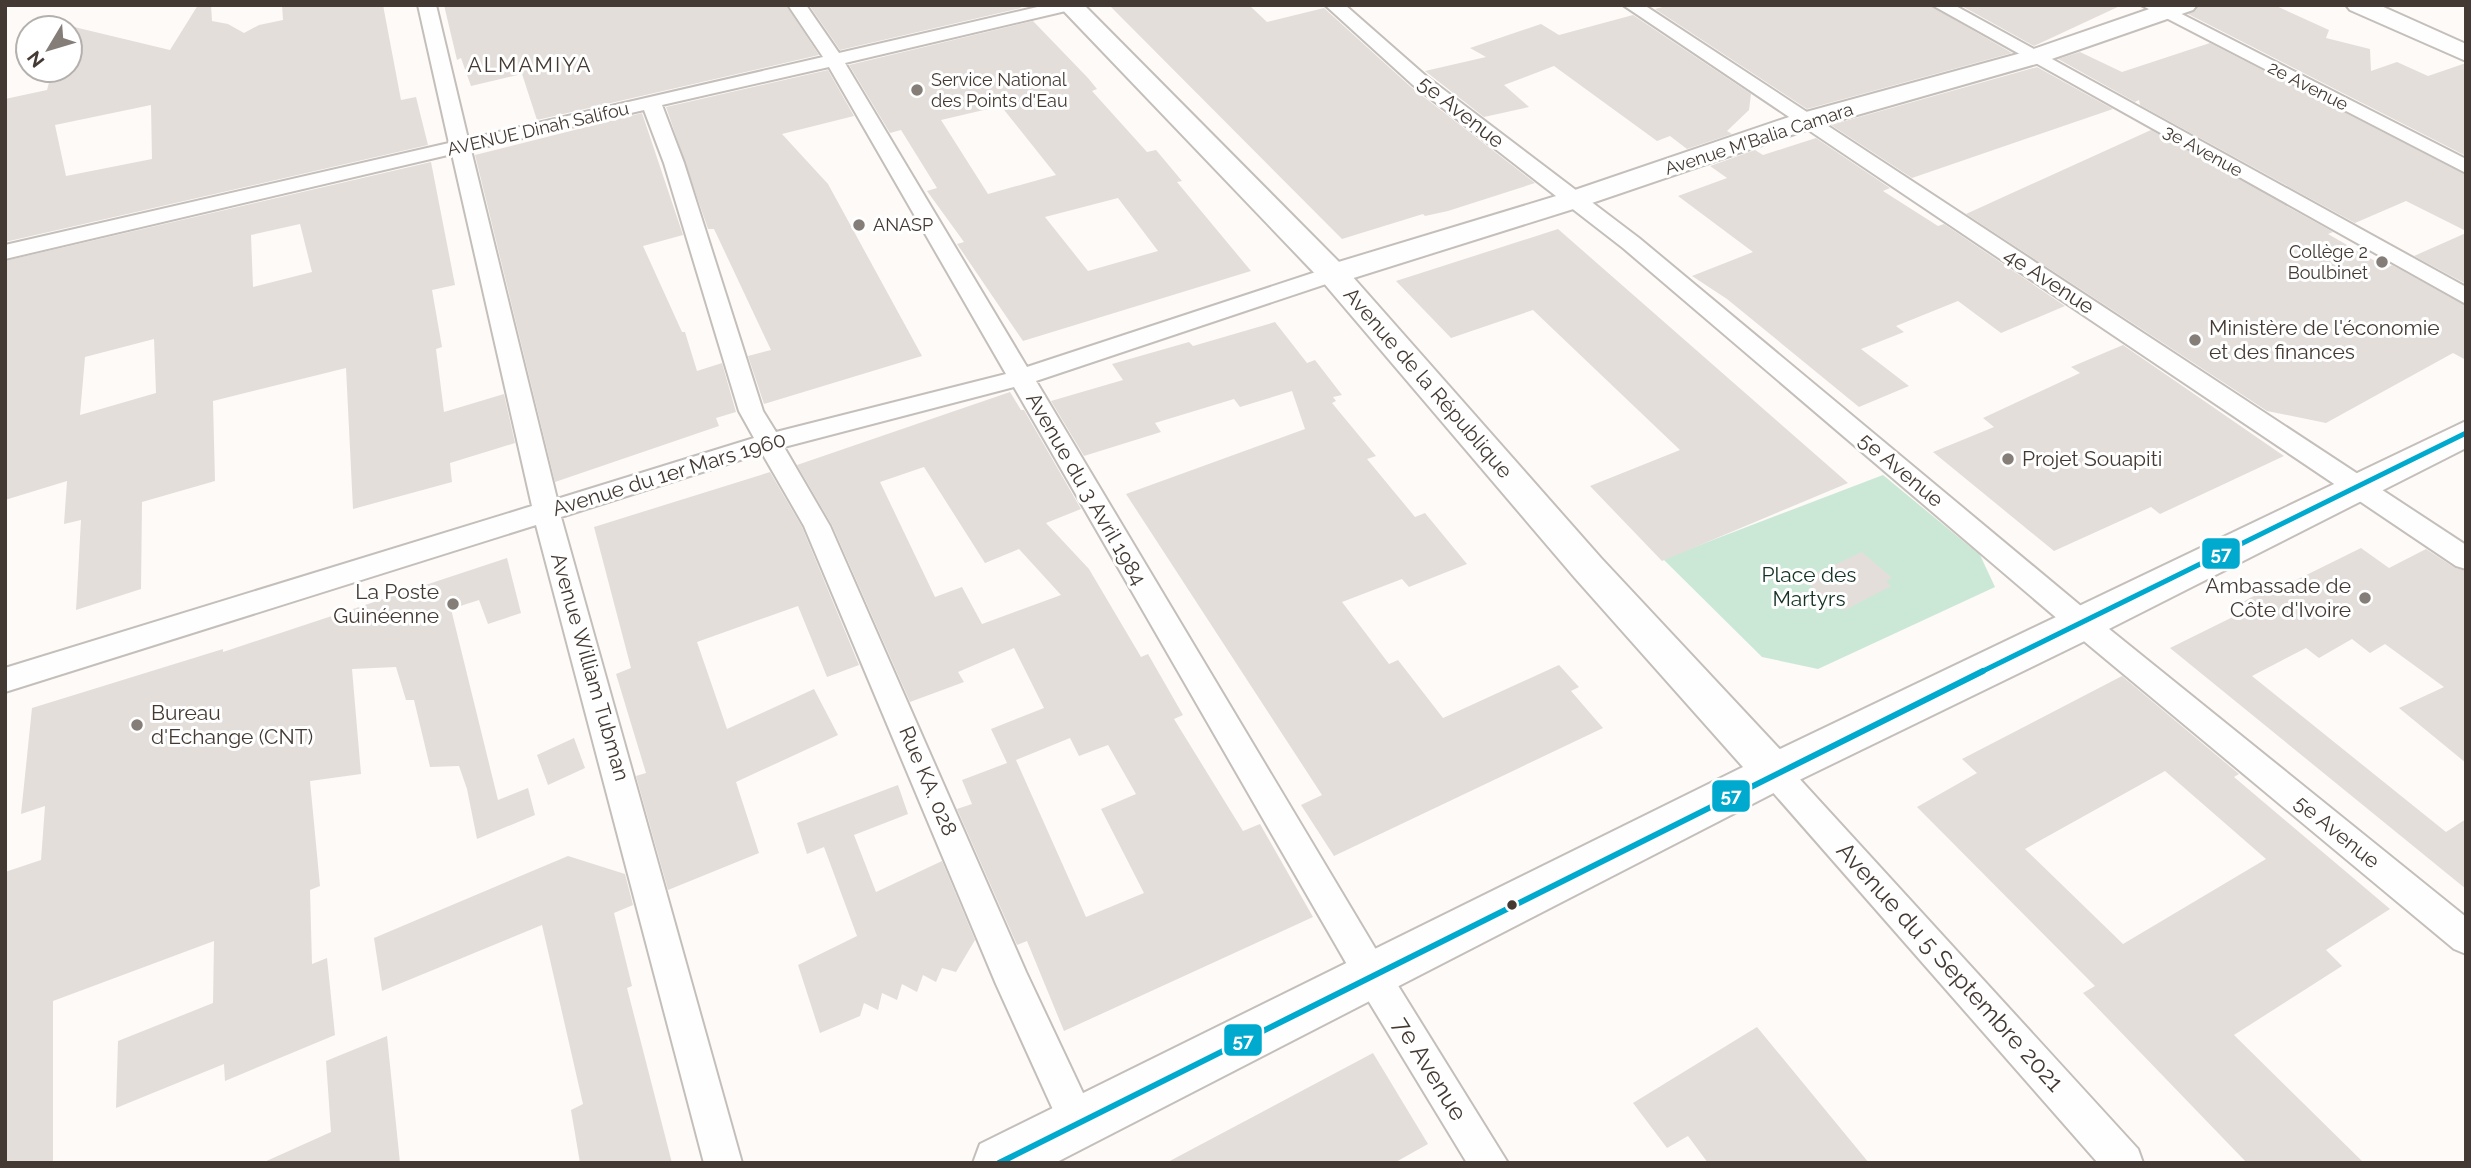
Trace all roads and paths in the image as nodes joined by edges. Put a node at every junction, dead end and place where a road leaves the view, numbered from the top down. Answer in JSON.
{"nodes":[{"id":1,"x":427,"y":5,"type":"edge"},
{"id":2,"x":797,"y":5,"type":"edge"},
{"id":3,"x":1070,"y":5,"type":"edge"},
{"id":4,"x":1335,"y":5,"type":"edge"},
{"id":5,"x":1632,"y":5,"type":"edge"},
{"id":6,"x":1941,"y":5,"type":"edge"},
{"id":7,"x":2358,"y":5,"type":"edge"},
{"id":8,"x":2166,"y":8,"type":"edge"},
{"id":9,"x":2466,"y":53,"type":"edge"},
{"id":10,"x":2034,"y":57,"type":"junction"},
{"id":11,"x":834,"y":60,"type":"junction"},
{"id":12,"x":650,"y":102,"type":"junction"},
{"id":13,"x":1805,"y":121,"type":"junction"},
{"id":14,"x":461,"y":147,"type":"junction"},
{"id":15,"x":2466,"y":167,"type":"edge"},
{"id":16,"x":1576,"y":199,"type":"junction"},
{"id":17,"x":5,"y":252,"type":"edge"},
{"id":18,"x":1334,"y":274,"type":"junction"},
{"id":19,"x":2466,"y":297,"type":"edge"},
{"id":20,"x":1021,"y":378,"type":"junction"},
{"id":21,"x":2466,"y":433,"type":"edge"},
{"id":22,"x":770,"y":442,"type":"junction"},
{"id":23,"x":2358,"y":485,"type":"junction"},
{"id":24,"x":546,"y":510,"type":"junction"},
{"id":25,"x":2466,"y":559,"type":"edge"},
{"id":26,"x":2083,"y":624,"type":"junction"},
{"id":27,"x":5,"y":680,"type":"edge"},
{"id":28,"x":1774,"y":772,"type":"junction"},
{"id":29,"x":2466,"y":938,"type":"edge"},
{"id":30,"x":1372,"y":975,"type":"junction"},
{"id":31,"x":1078,"y":1123,"type":"junction"},
{"id":32,"x":723,"y":1163,"type":"edge"},
{"id":33,"x":999,"y":1163,"type":"edge"},
{"id":34,"x":1489,"y":1163,"type":"edge"},
{"id":35,"x":2124,"y":1163,"type":"edge"}],
"edges":[{"from":1,"to":14,"type":"street","name":"Avenue William Tubman"},
{"from":2,"to":11,"type":"street","name":"Avenue du 3 Avril 1984"},
{"from":3,"to":11,"type":"street","name":"AVENUE Dinah Salifou"},
{"from":3,"to":18,"type":"street","name":"Avenue de la République"},
{"from":4,"to":16,"type":"street","name":"5e Avenue"},
{"from":5,"to":13,"type":"street","name":"4e Avenue"},
{"from":6,"to":10,"type":"street","name":"3e Avenue"},
{"from":7,"to":9,"type":"street"},
{"from":8,"to":10,"type":"street","name":"Avenue M'Balia Camara"},
{"from":8,"to":15,"type":"street","name":"2e Avenue"},
{"from":10,"to":13,"type":"street","name":"Avenue M'Balia Camara"},
{"from":10,"to":19,"type":"street","name":"3e Avenue"},
{"from":11,"to":12,"type":"street","name":"AVENUE Dinah Salifou"},
{"from":11,"to":20,"type":"street","name":"Avenue du 3 Avril 1984"},
{"from":12,"to":14,"type":"street","name":"AVENUE Dinah Salifou"},
{"from":12,"to":22,"type":"street","name":"Rue KA. 028"},
{"from":13,"to":16,"type":"street","name":"Avenue M'Balia Camara"},
{"from":13,"to":23,"type":"street","name":"4e Avenue"},
{"from":14,"to":17,"type":"street","name":"AVENUE Dinah Salifou"},
{"from":14,"to":24,"type":"street","name":"Avenue William Tubman"},
{"from":16,"to":18,"type":"street","name":"Avenue M'Balia Camara"},
{"from":16,"to":26,"type":"street","name":"5e Avenue"},
{"from":18,"to":20,"type":"street","name":"Avenue du 1er Mars 1960"},
{"from":18,"to":28,"type":"street","name":"Avenue de la République"},
{"from":20,"to":22,"type":"street","name":"Avenue du 1er Mars 1960"},
{"from":20,"to":30,"type":"street","name":"Avenue du 3 Avril 1984"},
{"from":21,"to":23,"type":"street"},
{"from":22,"to":24,"type":"street","name":"Avenue du 1er Mars 1960"},
{"from":22,"to":31,"type":"street","name":"Rue KA. 028"},
{"from":23,"to":25,"type":"street","name":"4e Avenue"},
{"from":23,"to":26,"type":"street"},
{"from":24,"to":27,"type":"street","name":"Avenue du 1er Mars 1960"},
{"from":24,"to":32,"type":"street","name":"Avenue William Tubman"},
{"from":26,"to":28,"type":"street"},
{"from":26,"to":29,"type":"street","name":"5e Avenue"},
{"from":28,"to":30,"type":"street"},
{"from":28,"to":35,"type":"street","name":"Avenue du 5 Septembre 2021"},
{"from":30,"to":31,"type":"street"},
{"from":30,"to":34,"type":"street","name":"7e Avenue"},
{"from":31,"to":33,"type":"street"}]}
